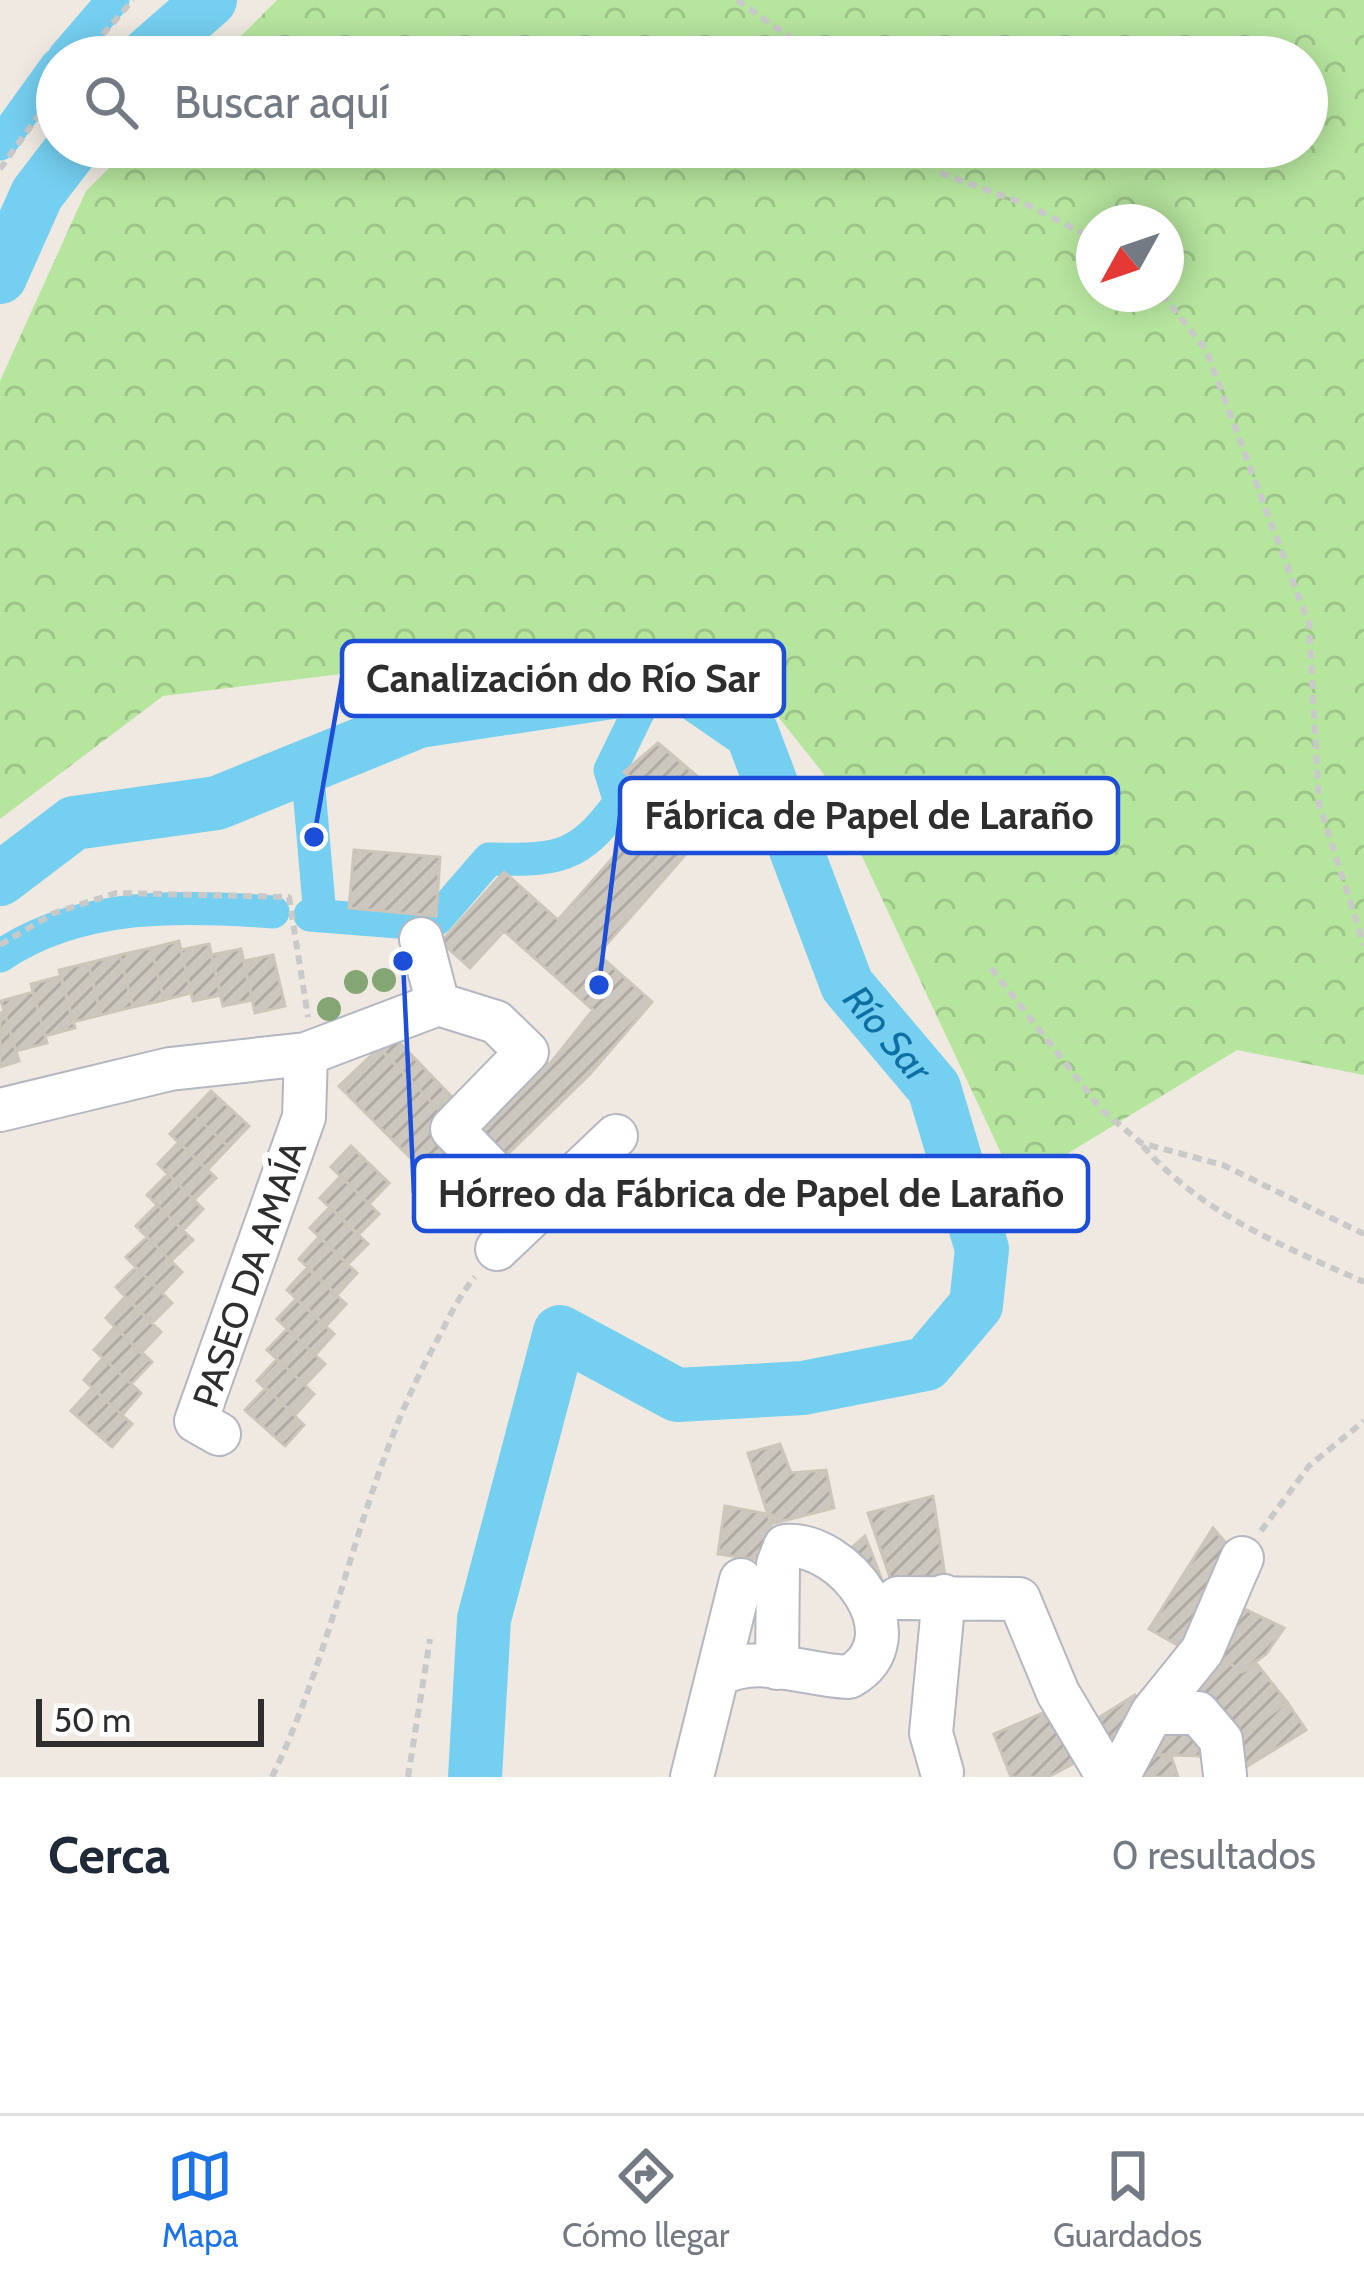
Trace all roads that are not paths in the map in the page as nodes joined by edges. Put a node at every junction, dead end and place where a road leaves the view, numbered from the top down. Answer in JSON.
{"nodes":[{"id":1,"x":421,"y":938,"type":"dead end"},
{"id":2,"x":438,"y":1004,"type":"junction"},
{"id":3,"x":306,"y":1054,"type":"junction"},
{"id":4,"x":0,"y":1110,"type":"edge"},
{"id":5,"x":616,"y":1136,"type":"dead end"},
{"id":6,"x":534,"y":1214,"type":"junction"},
{"id":7,"x":496,"y":1249,"type":"road end"},
{"id":8,"x":219,"y":1434,"type":"dead end"},
{"id":9,"x":1242,"y":1558,"type":"road end"},
{"id":10,"x":741,"y":1580,"type":"dead end"},
{"id":11,"x":944,"y":1596,"type":"junction"},
{"id":12,"x":898,"y":1598,"type":"dead end"},
{"id":13,"x":777,"y":1668,"type":"dead end"},
{"id":14,"x":717,"y":1676,"type":"junction"},
{"id":15,"x":1152,"y":1713,"type":"junction"},
{"id":16,"x":942,"y":1772,"type":"dead end"},
{"id":17,"x":1226,"y":1775,"type":"edge"},
{"id":18,"x":692,"y":1777,"type":"edge"},
{"id":19,"x":1108,"y":1777,"type":"edge"},
{"id":20,"x":1118,"y":1777,"type":"edge"}],
"edges":[{"from":1,"to":2,"type":"street"},
{"from":2,"to":3,"type":"street"},
{"from":2,"to":6,"type":"street"},
{"from":3,"to":4,"type":"street"},
{"from":3,"to":8,"type":"street","name":"PASEO DA AMAÍA"},
{"from":5,"to":6,"type":"street"},
{"from":6,"to":7,"type":"street"},
{"from":9,"to":15,"type":"street"},
{"from":10,"to":14,"type":"street"},
{"from":11,"to":12,"type":"street"},
{"from":11,"to":16,"type":"street"},
{"from":11,"to":19,"type":"street"},
{"from":13,"to":14,"type":"street"},
{"from":14,"to":18,"type":"street"},
{"from":15,"to":17,"type":"street"},
{"from":15,"to":20,"type":"street"}]}
